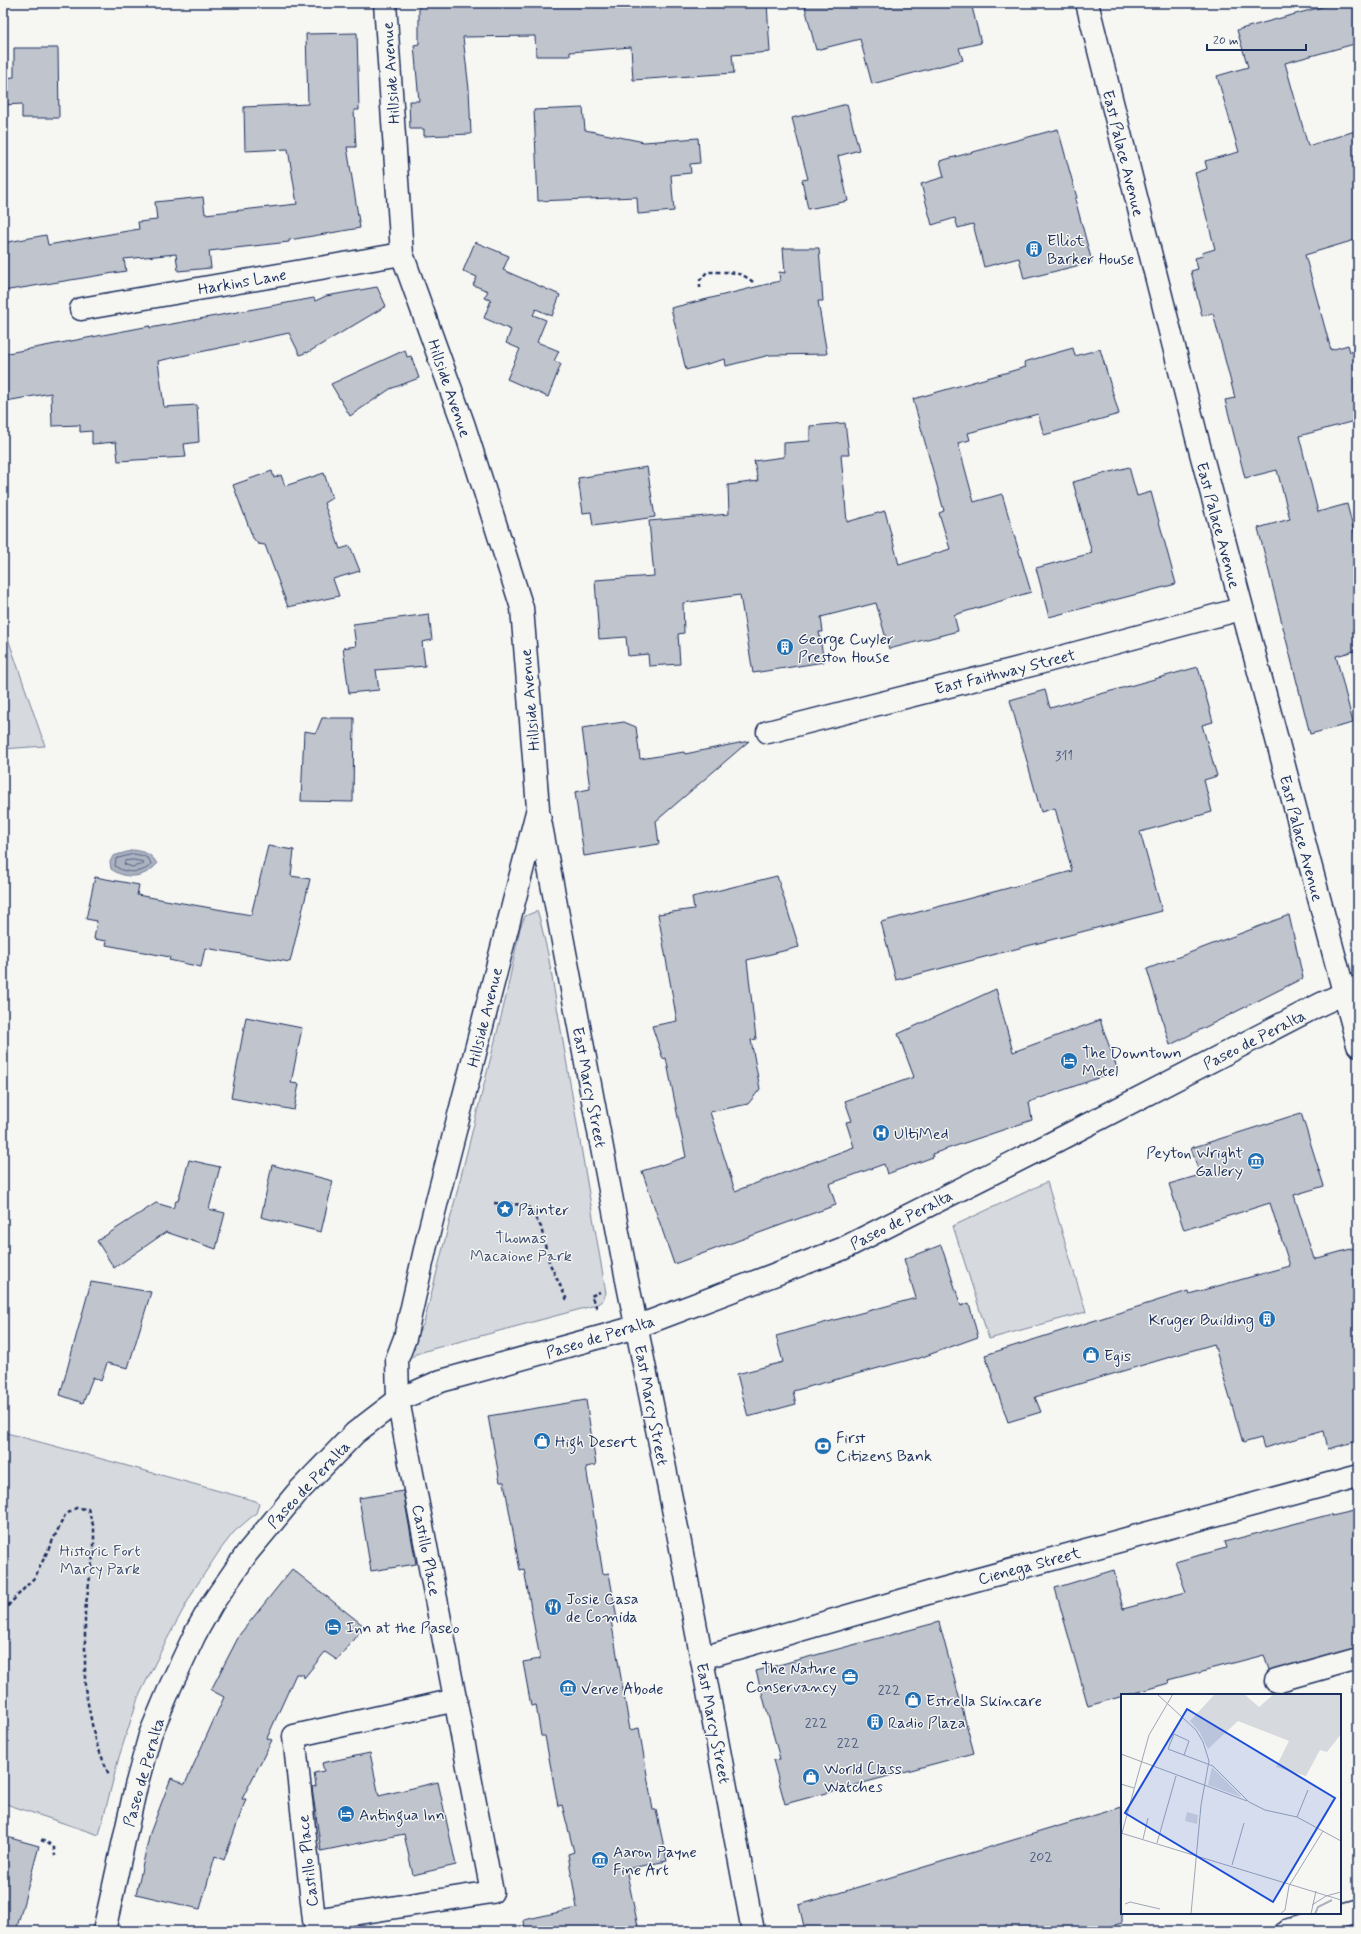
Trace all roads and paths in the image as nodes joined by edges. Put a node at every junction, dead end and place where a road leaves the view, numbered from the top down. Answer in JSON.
{"nodes":[{"id":1,"x":385,"y":3,"type":"edge"},
{"id":2,"x":1087,"y":3,"type":"edge"},
{"id":3,"x":402,"y":254,"type":"junction"},
{"id":4,"x":753,"y":282,"type":"dead end"},
{"id":5,"x":700,"y":288,"type":"dead end"},
{"id":6,"x":81,"y":309,"type":"dead end"},
{"id":7,"x":1241,"y":609,"type":"junction"},
{"id":8,"x":768,"y":732,"type":"dead end"},
{"id":9,"x":538,"y":808,"type":"junction"},
{"id":10,"x":1351,"y":990,"type":"edge"},
{"id":11,"x":1358,"y":1045,"type":"edge"},
{"id":12,"x":494,"y":1203,"type":"dead end"},
{"id":13,"x":600,"y":1292,"type":"dead end"},
{"id":14,"x":568,"y":1302,"type":"dead end"},
{"id":15,"x":597,"y":1308,"type":"dead end"},
{"id":16,"x":636,"y":1327,"type":"junction"},
{"id":17,"x":398,"y":1400,"type":"junction"},
{"id":18,"x":1358,"y":1476,"type":"edge"},
{"id":19,"x":3,"y":1611,"type":"edge"},
{"id":20,"x":702,"y":1658,"type":"junction"},
{"id":21,"x":1358,"y":1658,"type":"edge"},
{"id":22,"x":1276,"y":1681,"type":"dead end"},
{"id":23,"x":456,"y":1700,"type":"junction"},
{"id":24,"x":112,"y":1781,"type":"dead end"},
{"id":25,"x":41,"y":1840,"type":"dead end"},
{"id":26,"x":55,"y":1856,"type":"dead end"},
{"id":27,"x":1358,"y":1911,"type":"edge"},
{"id":28,"x":104,"y":1931,"type":"edge"},
{"id":29,"x":753,"y":1931,"type":"edge"},
{"id":30,"x":1288,"y":1931,"type":"edge"}],
"edges":[{"from":1,"to":3,"type":"street","name":"Hillside Avenue"},
{"from":2,"to":7,"type":"street","name":"East Palace Avenue"},
{"from":3,"to":6,"type":"street","name":"Harkins Lane"},
{"from":3,"to":9,"type":"street","name":"Hillside Avenue"},
{"from":4,"to":5,"type":"path"},
{"from":7,"to":8,"type":"street","name":"East Faithway Street"},
{"from":7,"to":10,"type":"street","name":"East Palace Avenue"},
{"from":9,"to":16,"type":"street","name":"East Marcy Street"},
{"from":9,"to":17,"type":"street","name":"Hillside Avenue"},
{"from":10,"to":11,"type":"street","name":"East Palace Avenue"},
{"from":10,"to":16,"type":"street","name":"Paseo de Peralta"},
{"from":12,"to":14,"type":"path"},
{"from":13,"to":15,"type":"path"},
{"from":16,"to":17,"type":"street","name":"Paseo de Peralta"},
{"from":16,"to":20,"type":"street","name":"East Marcy Street"},
{"from":17,"to":23,"type":"street","name":"Castillo Place"},
{"from":17,"to":28,"type":"street","name":"Paseo de Peralta"},
{"from":18,"to":20,"type":"street","name":"Cienega Street"},
{"from":19,"to":24,"type":"path"},
{"from":20,"to":29,"type":"street","name":"East Marcy Street"},
{"from":21,"to":22,"type":"street"},
{"from":23,"to":23,"type":"street","name":"Castillo Place"},
{"from":25,"to":26,"type":"path"},
{"from":27,"to":30,"type":"street"}]}
